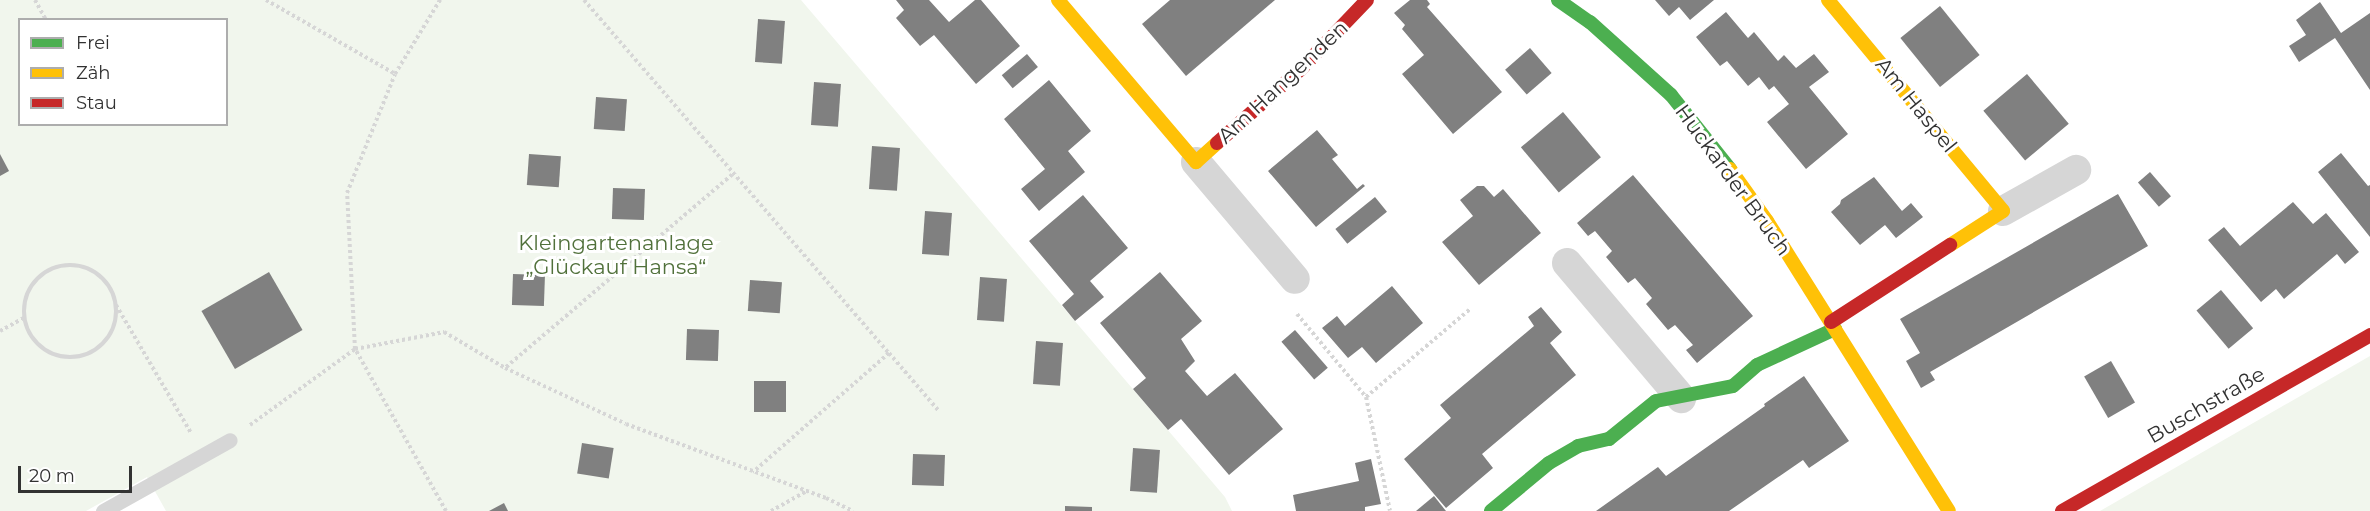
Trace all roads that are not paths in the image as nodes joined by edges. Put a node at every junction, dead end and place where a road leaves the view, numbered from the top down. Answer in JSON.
{"nodes":[{"id":1,"x":1058,"y":0,"type":"edge"},
{"id":2,"x":1367,"y":0,"type":"edge"},
{"id":3,"x":1558,"y":0,"type":"edge"},
{"id":4,"x":1828,"y":0,"type":"edge"},
{"id":5,"x":1196,"y":162,"type":"junction"},
{"id":6,"x":2076,"y":170,"type":"dead end"},
{"id":7,"x":2003,"y":211,"type":"junction"},
{"id":8,"x":1568,"y":263,"type":"dead end"},
{"id":9,"x":1295,"y":279,"type":"road end"},
{"id":10,"x":1833,"y":326,"type":"junction"},
{"id":11,"x":2370,"y":335,"type":"edge"},
{"id":12,"x":1681,"y":398,"type":"junction"},
{"id":13,"x":230,"y":440,"type":"road end"},
{"id":14,"x":104,"y":511,"type":"edge"},
{"id":15,"x":1491,"y":511,"type":"edge"},
{"id":16,"x":1949,"y":511,"type":"edge"},
{"id":17,"x":2062,"y":511,"type":"edge"}],
"edges":[{"from":1,"to":5,"type":"street"},
{"from":2,"to":5,"type":"street","name":"Am Hangenden"},
{"from":3,"to":10,"type":"street","name":"Huckarder Bruch"},
{"from":4,"to":7,"type":"street","name":"Am Haspel"},
{"from":5,"to":9,"type":"street"},
{"from":6,"to":7,"type":"street"},
{"from":7,"to":10,"type":"street"},
{"from":8,"to":12,"type":"street"},
{"from":10,"to":12,"type":"street"},
{"from":10,"to":16,"type":"street","name":"Huckarder Bruch"},
{"from":11,"to":17,"type":"street","name":"Buschstraße"},
{"from":12,"to":15,"type":"street"},
{"from":13,"to":14,"type":"lane"}]}
